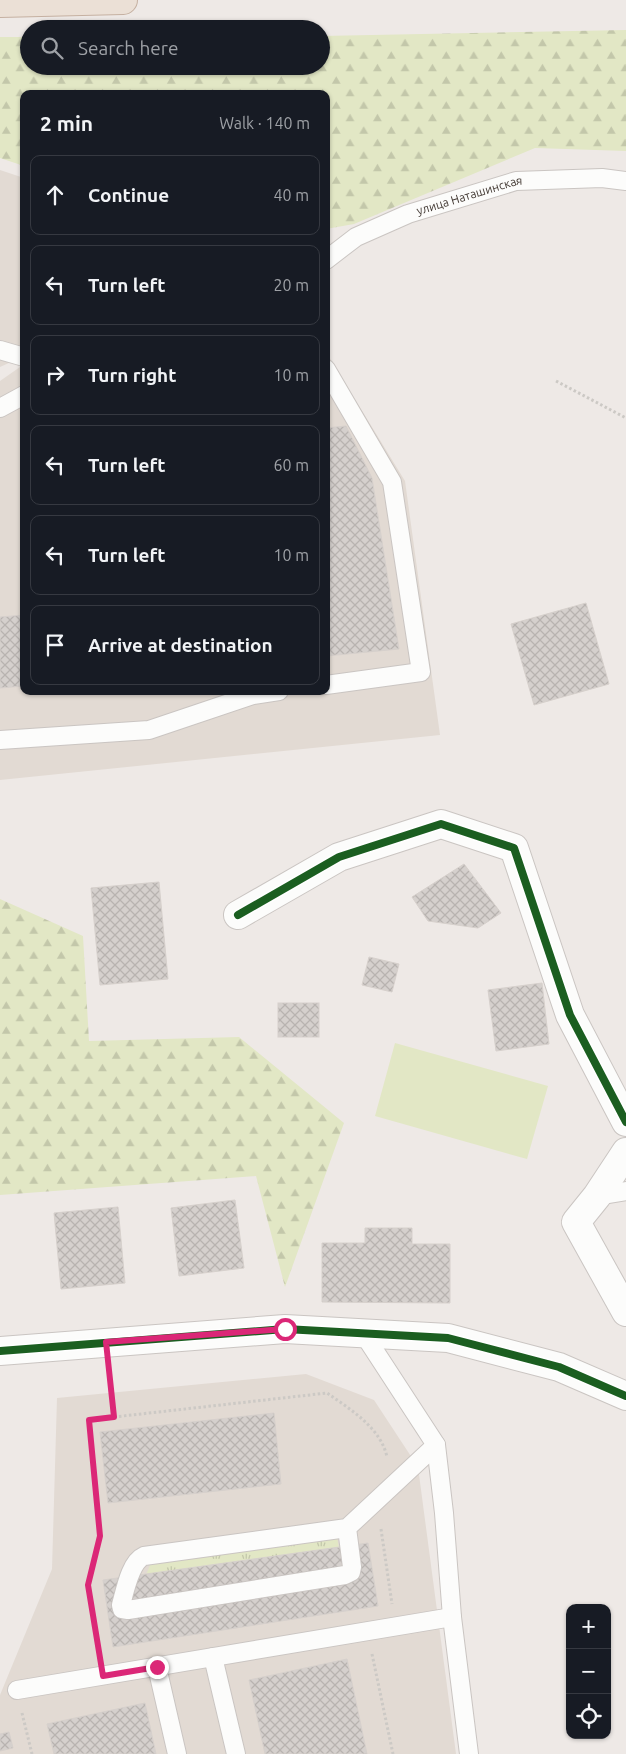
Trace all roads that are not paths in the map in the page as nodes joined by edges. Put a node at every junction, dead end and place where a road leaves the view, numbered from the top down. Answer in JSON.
{"nodes":[{"id":1,"x":123,"y":0,"type":"edge"},
{"id":2,"x":0,"y":3,"type":"edge"},
{"id":3,"x":626,"y":181,"type":"edge"},
{"id":4,"x":330,"y":257,"type":"edge"},
{"id":5,"x":0,"y":350,"type":"edge"},
{"id":6,"x":20,"y":356,"type":"edge"},
{"id":7,"x":330,"y":376,"type":"edge"},
{"id":8,"x":20,"y":397,"type":"edge"},
{"id":9,"x":0,"y":408,"type":"edge"},
{"id":10,"x":330,"y":684,"type":"edge"},
{"id":11,"x":253,"y":695,"type":"edge"},
{"id":12,"x":0,"y":740,"type":"edge"},
{"id":13,"x":238,"y":915,"type":"dead end"},
{"id":14,"x":626,"y":1122,"type":"edge"},
{"id":15,"x":626,"y":1152,"type":"edge"},
{"id":16,"x":626,"y":1191,"type":"edge"},
{"id":17,"x":597,"y":1196,"type":"junction"},
{"id":18,"x":626,"y":1312,"type":"edge"},
{"id":19,"x":363,"y":1333,"type":"junction"},
{"id":20,"x":0,"y":1351,"type":"edge"},
{"id":21,"x":626,"y":1396,"type":"edge"},
{"id":22,"x":436,"y":1445,"type":"junction"},
{"id":23,"x":347,"y":1528,"type":"junction"},
{"id":24,"x":452,"y":1617,"type":"junction"},
{"id":25,"x":213,"y":1657,"type":"junction"},
{"id":26,"x":157,"y":1667,"type":"junction"},
{"id":27,"x":16,"y":1690,"type":"road end"},
{"id":28,"x":177,"y":1754,"type":"edge"},
{"id":29,"x":236,"y":1754,"type":"edge"},
{"id":30,"x":468,"y":1754,"type":"edge"}],
"edges":[{"from":1,"to":2,"type":"highway"},
{"from":3,"to":4,"type":"lane","name":"улица Наташинская"},
{"from":5,"to":6,"type":"lane"},
{"from":7,"to":10,"type":"lane"},
{"from":8,"to":9,"type":"lane"},
{"from":11,"to":12,"type":"lane"},
{"from":13,"to":14,"type":"street"},
{"from":15,"to":17,"type":"street"},
{"from":16,"to":17,"type":"lane"},
{"from":17,"to":18,"type":"street"},
{"from":19,"to":20,"type":"street"},
{"from":19,"to":21,"type":"street"},
{"from":19,"to":22,"type":"lane"},
{"from":22,"to":23,"type":"lane"},
{"from":22,"to":24,"type":"lane"},
{"from":23,"to":23,"type":"lane"},
{"from":24,"to":25,"type":"lane"},
{"from":24,"to":30,"type":"lane"},
{"from":25,"to":26,"type":"lane"},
{"from":25,"to":29,"type":"lane"},
{"from":26,"to":27,"type":"lane"},
{"from":26,"to":28,"type":"lane"}]}
